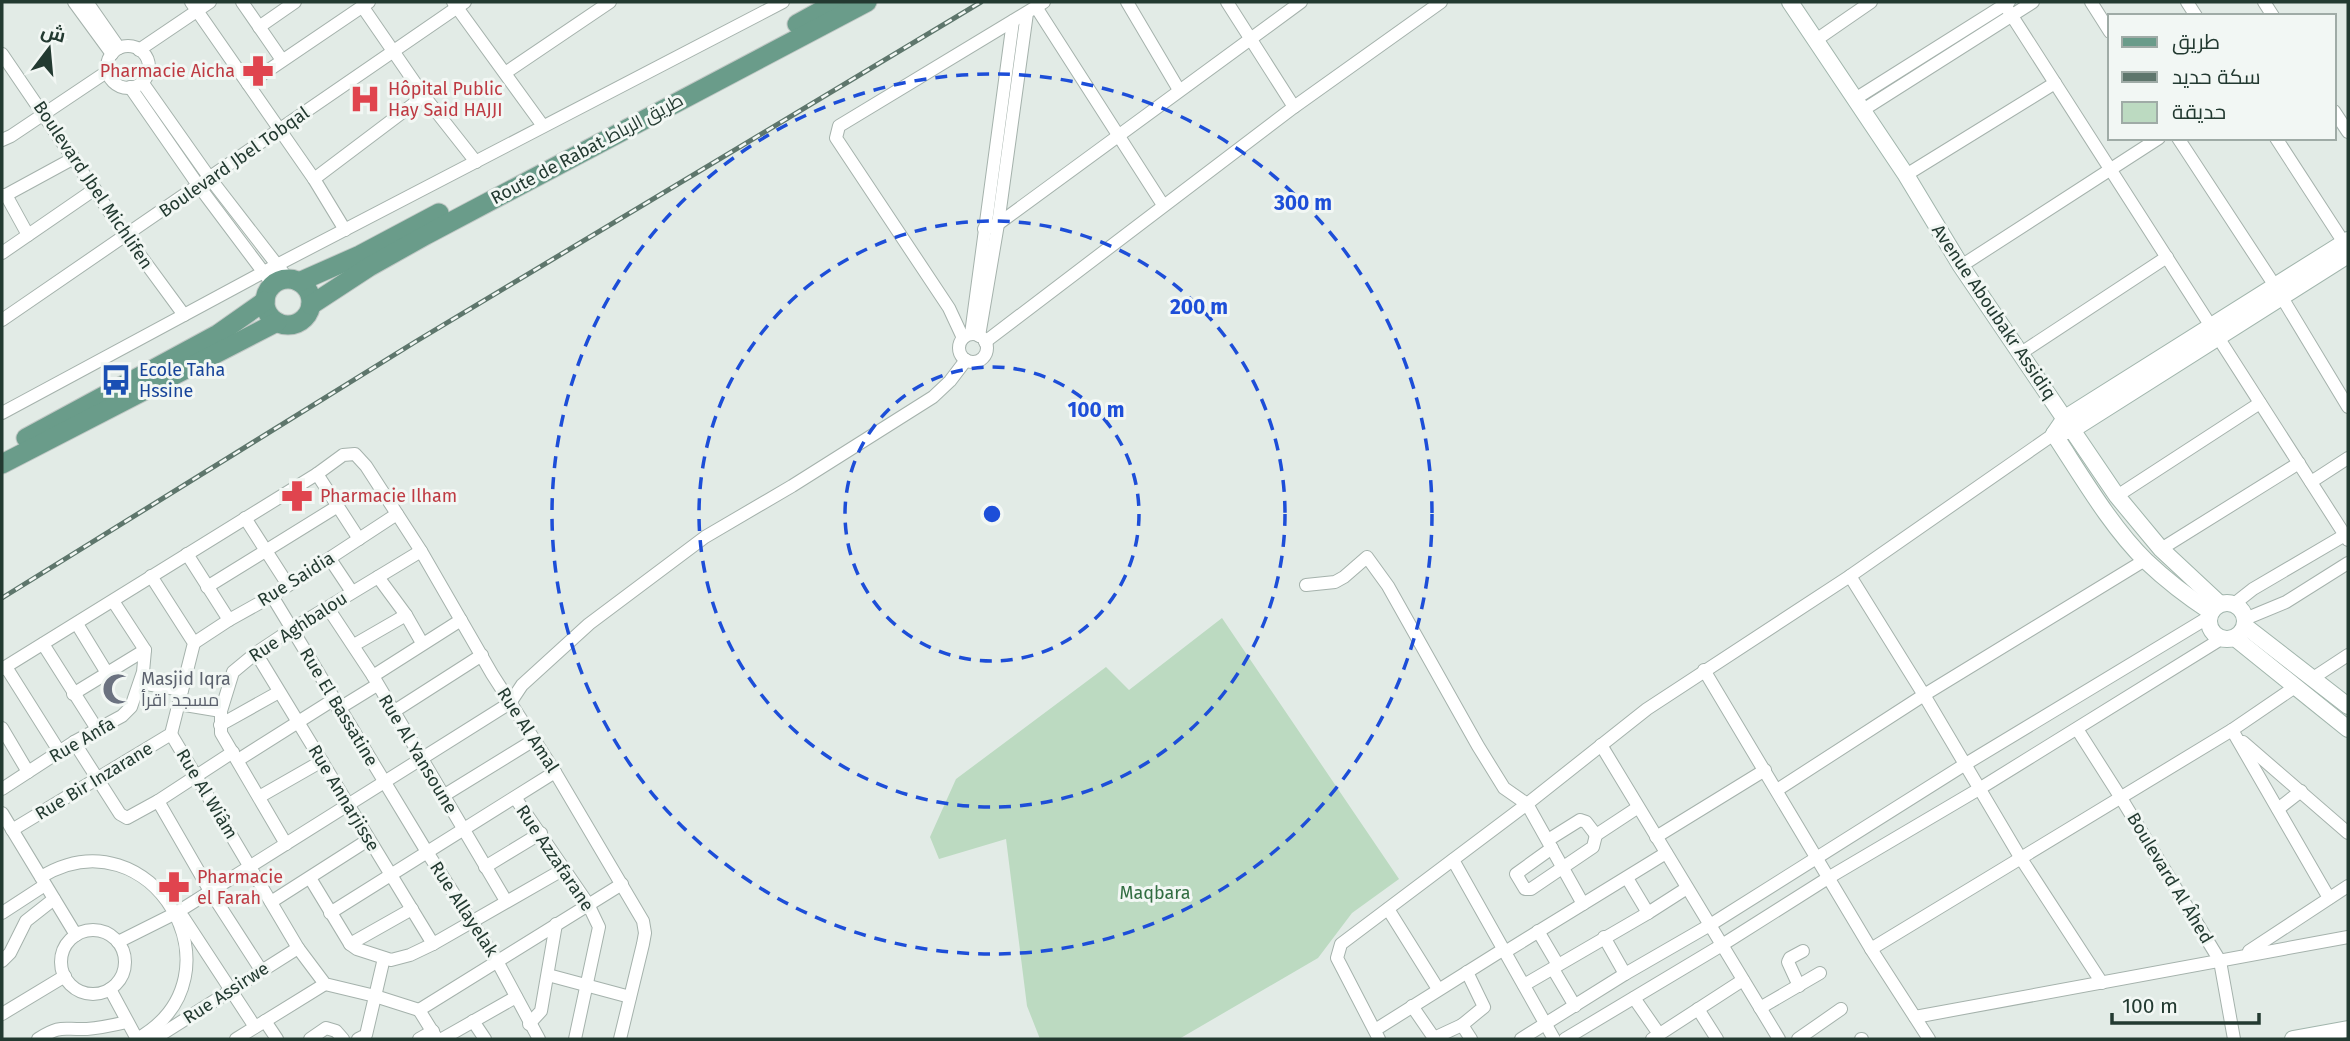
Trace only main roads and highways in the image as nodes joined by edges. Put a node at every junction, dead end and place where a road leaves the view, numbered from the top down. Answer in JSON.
{"nodes":[{"id":1,"x":837,"y":2,"type":"edge"},
{"id":2,"x":867,"y":2,"type":"edge"},
{"id":3,"x":277,"y":281,"type":"junction"},
{"id":4,"x":311,"y":305,"type":"junction"},
{"id":5,"x":277,"y":322,"type":"junction"},
{"id":6,"x":2,"y":450,"type":"edge"},
{"id":7,"x":2,"y":464,"type":"edge"}],
"edges":[{"from":1,"to":3,"type":"main road","name":"Route de Rabat طريق الرباط"},
{"from":2,"to":4,"type":"main road","name":"Route de Rabat طريق الرباط"},
{"from":3,"to":4,"type":"main road"},
{"from":3,"to":5,"type":"main road"},
{"from":3,"to":6,"type":"main road","name":"Route de Rabat طريق الرباط"},
{"from":4,"to":5,"type":"main road"},
{"from":5,"to":7,"type":"main road"}]}
